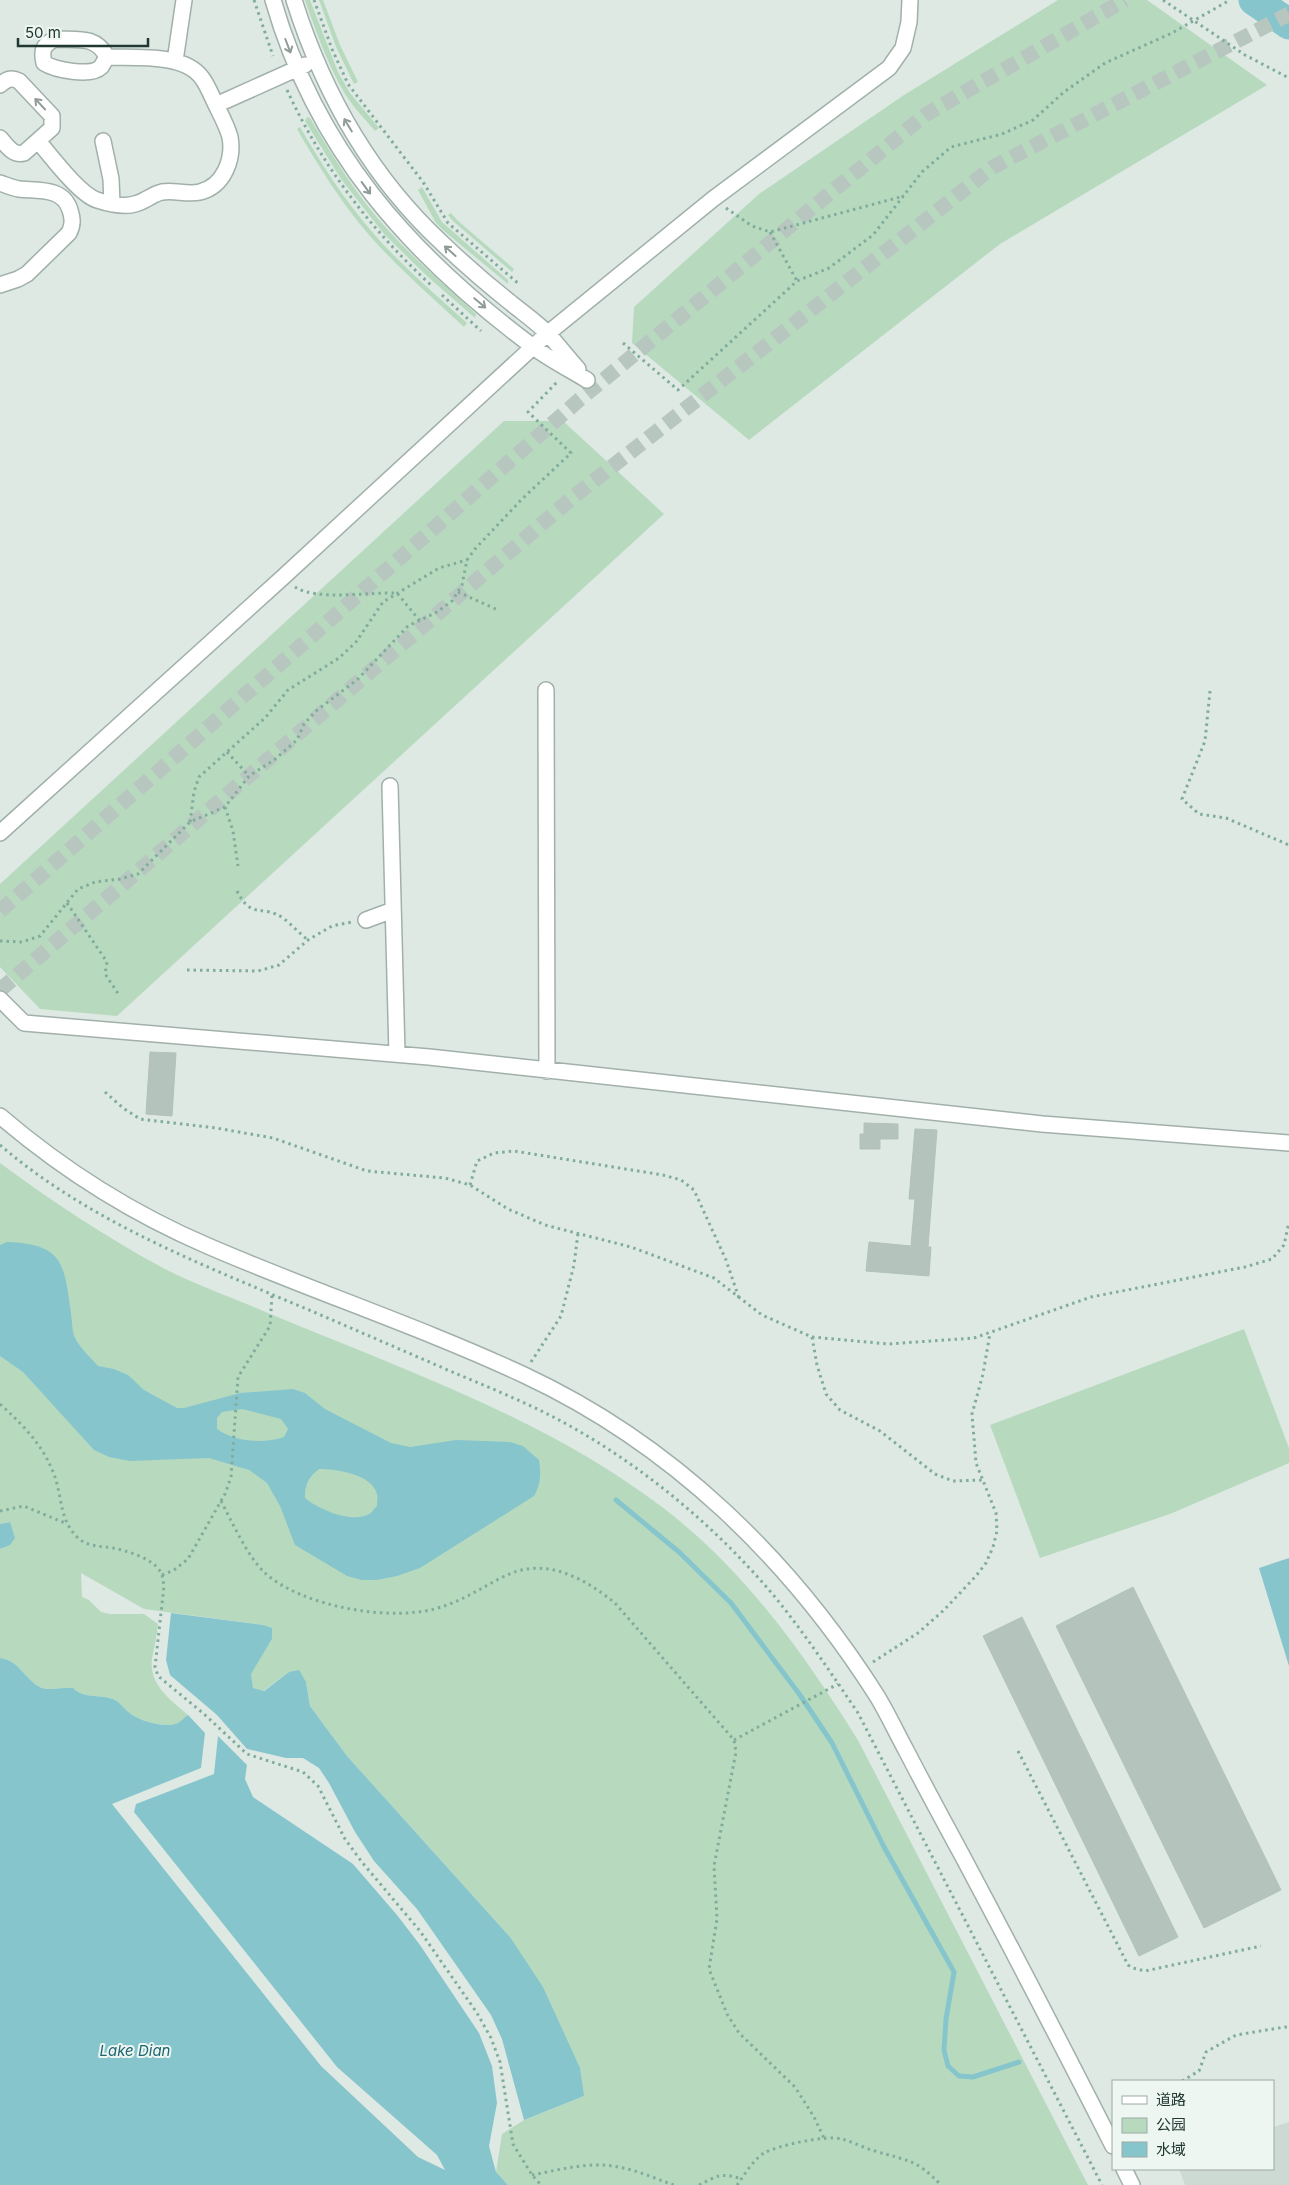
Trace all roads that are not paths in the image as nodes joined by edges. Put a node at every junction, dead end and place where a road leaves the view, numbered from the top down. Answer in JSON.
{"nodes":[{"id":1,"x":184,"y":0,"type":"edge"},
{"id":2,"x":272,"y":0,"type":"edge"},
{"id":3,"x":294,"y":0,"type":"edge"},
{"id":4,"x":910,"y":0,"type":"edge"},
{"id":5,"x":107,"y":57,"type":"dead end"},
{"id":6,"x":316,"y":60,"type":"junction"},
{"id":7,"x":175,"y":61,"type":"junction"},
{"id":8,"x":297,"y":68,"type":"junction"},
{"id":9,"x":0,"y":85,"type":"edge"},
{"id":10,"x":216,"y":105,"type":"junction"},
{"id":11,"x":0,"y":138,"type":"edge"},
{"id":12,"x":38,"y":141,"type":"junction"},
{"id":13,"x":104,"y":141,"type":"dead end"},
{"id":14,"x":0,"y":183,"type":"edge"},
{"id":15,"x":112,"y":204,"type":"junction"},
{"id":16,"x":0,"y":285,"type":"edge"},
{"id":17,"x":548,"y":334,"type":"junction"},
{"id":18,"x":533,"y":347,"type":"junction"},
{"id":19,"x":546,"y":690,"type":"dead end"},
{"id":20,"x":390,"y":786,"type":"dead end"},
{"id":21,"x":0,"y":834,"type":"edge"},
{"id":22,"x":393,"y":910,"type":"junction"},
{"id":23,"x":366,"y":920,"type":"road end"},
{"id":24,"x":0,"y":999,"type":"edge"},
{"id":25,"x":397,"y":1054,"type":"junction"},
{"id":26,"x":547,"y":1071,"type":"junction"},
{"id":27,"x":0,"y":1116,"type":"edge"},
{"id":28,"x":1289,"y":1143,"type":"edge"},
{"id":29,"x":1112,"y":2144,"type":"edge"},
{"id":30,"x":1124,"y":2170,"type":"edge"},
{"id":31,"x":1132,"y":2185,"type":"edge"}],
"edges":[{"from":1,"to":7,"type":"street"},
{"from":2,"to":8,"type":"street","one_way":true},
{"from":3,"to":6,"type":"street"},
{"from":4,"to":17,"type":"street"},
{"from":5,"to":7,"type":"street"},
{"from":6,"to":8,"type":"street"},
{"from":17,"to":6,"type":"street","one_way":true},
{"from":7,"to":10,"type":"street"},
{"from":8,"to":10,"type":"street"},
{"from":8,"to":18,"type":"street","one_way":true},
{"from":12,"to":9,"type":"street","one_way":true},
{"from":10,"to":15,"type":"street"},
{"from":11,"to":12,"type":"street"},
{"from":12,"to":15,"type":"street"},
{"from":13,"to":15,"type":"street"},
{"from":14,"to":16,"type":"street"},
{"from":17,"to":18,"type":"street"},
{"from":17,"to":18,"type":"street"},
{"from":18,"to":21,"type":"street"},
{"from":19,"to":26,"type":"street"},
{"from":20,"to":22,"type":"street"},
{"from":22,"to":23,"type":"street"},
{"from":22,"to":25,"type":"street"},
{"from":24,"to":25,"type":"street"},
{"from":25,"to":26,"type":"street"},
{"from":26,"to":28,"type":"street"},
{"from":27,"to":29,"type":"street"},
{"from":30,"to":31,"type":"street"}]}
